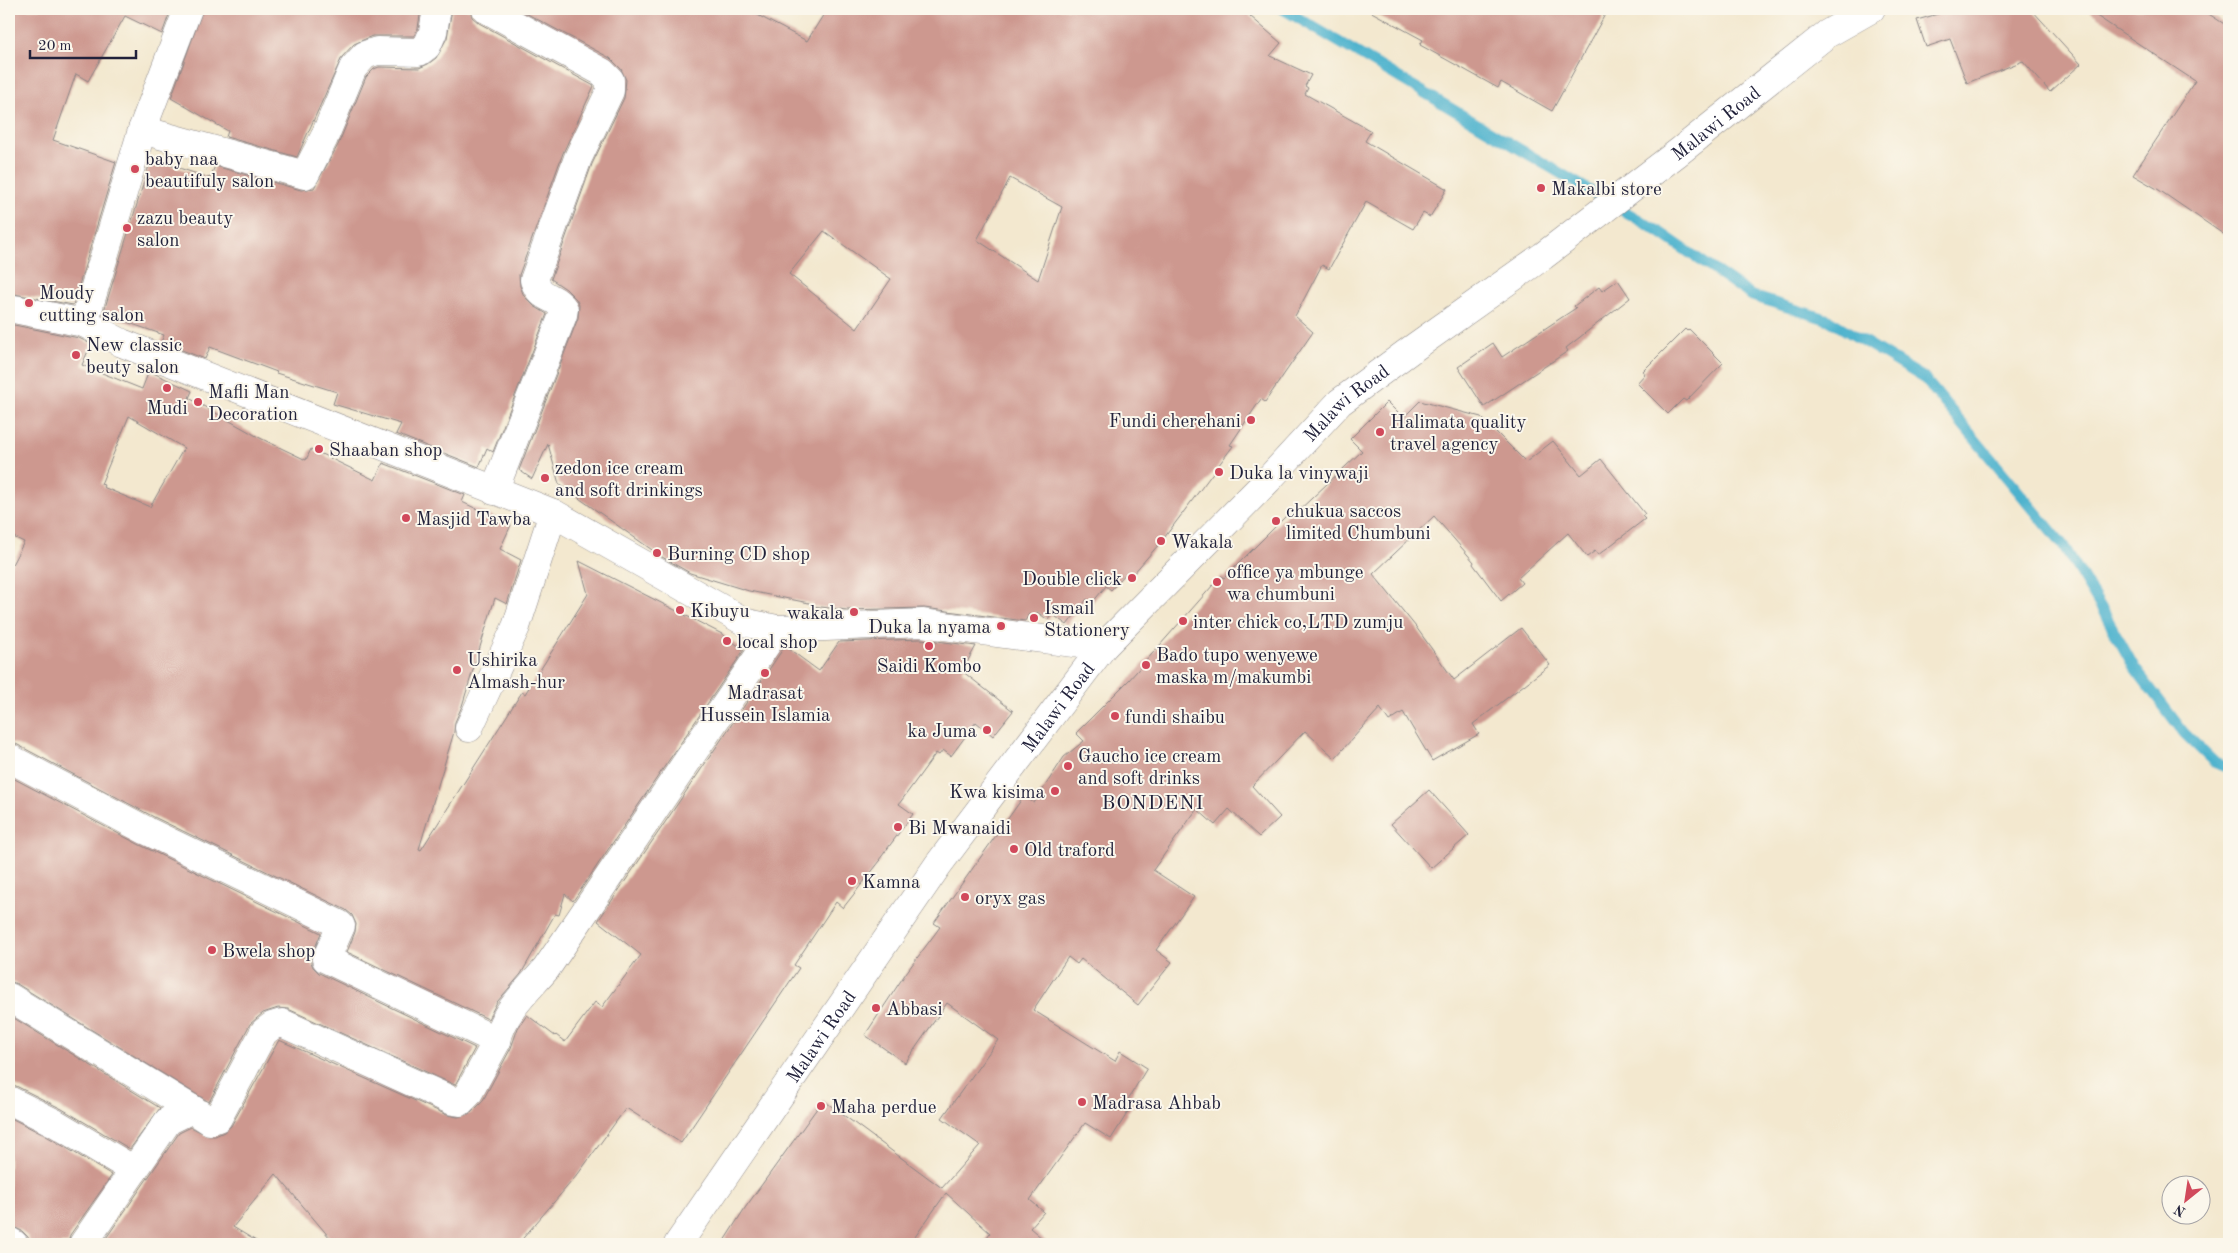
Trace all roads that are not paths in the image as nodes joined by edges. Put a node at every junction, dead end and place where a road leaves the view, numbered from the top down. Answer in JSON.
{"nodes":[{"id":1,"x":188,"y":9,"type":"edge"},
{"id":2,"x":437,"y":9,"type":"edge"},
{"id":3,"x":486,"y":9,"type":"edge"},
{"id":4,"x":1871,"y":9,"type":"edge"},
{"id":5,"x":142,"y":130,"type":"junction"},
{"id":6,"x":9,"y":308,"type":"edge"},
{"id":7,"x":84,"y":323,"type":"junction"},
{"id":8,"x":494,"y":491,"type":"junction"},
{"id":9,"x":553,"y":513,"type":"junction"},
{"id":10,"x":777,"y":629,"type":"junction"},
{"id":11,"x":1104,"y":647,"type":"junction"},
{"id":12,"x":469,"y":728,"type":"dead end"},
{"id":13,"x":9,"y":758,"type":"edge"},
{"id":14,"x":9,"y":997,"type":"edge"},
{"id":15,"x":497,"y":1042,"type":"junction"},
{"id":16,"x":9,"y":1100,"type":"edge"},
{"id":17,"x":192,"y":1109,"type":"junction"},
{"id":18,"x":134,"y":1170,"type":"junction"},
{"id":19,"x":9,"y":1241,"type":"edge"},
{"id":20,"x":14,"y":1244,"type":"edge"},
{"id":21,"x":83,"y":1244,"type":"edge"},
{"id":22,"x":678,"y":1244,"type":"edge"}],
"edges":[{"from":1,"to":5,"type":"street"},
{"from":2,"to":5,"type":"street"},
{"from":3,"to":8,"type":"street"},
{"from":4,"to":11,"type":"street","name":"Malawi Road"},
{"from":5,"to":7,"type":"street"},
{"from":6,"to":7,"type":"street"},
{"from":7,"to":8,"type":"street"},
{"from":8,"to":9,"type":"street"},
{"from":9,"to":10,"type":"street"},
{"from":9,"to":12,"type":"street"},
{"from":10,"to":11,"type":"street"},
{"from":10,"to":15,"type":"street"},
{"from":11,"to":22,"type":"street","name":"Malawi Road"},
{"from":13,"to":15,"type":"street"},
{"from":14,"to":17,"type":"street"},
{"from":15,"to":17,"type":"street"},
{"from":16,"to":18,"type":"street"},
{"from":17,"to":18,"type":"street"},
{"from":18,"to":21,"type":"street"},
{"from":19,"to":20,"type":"street"}]}
